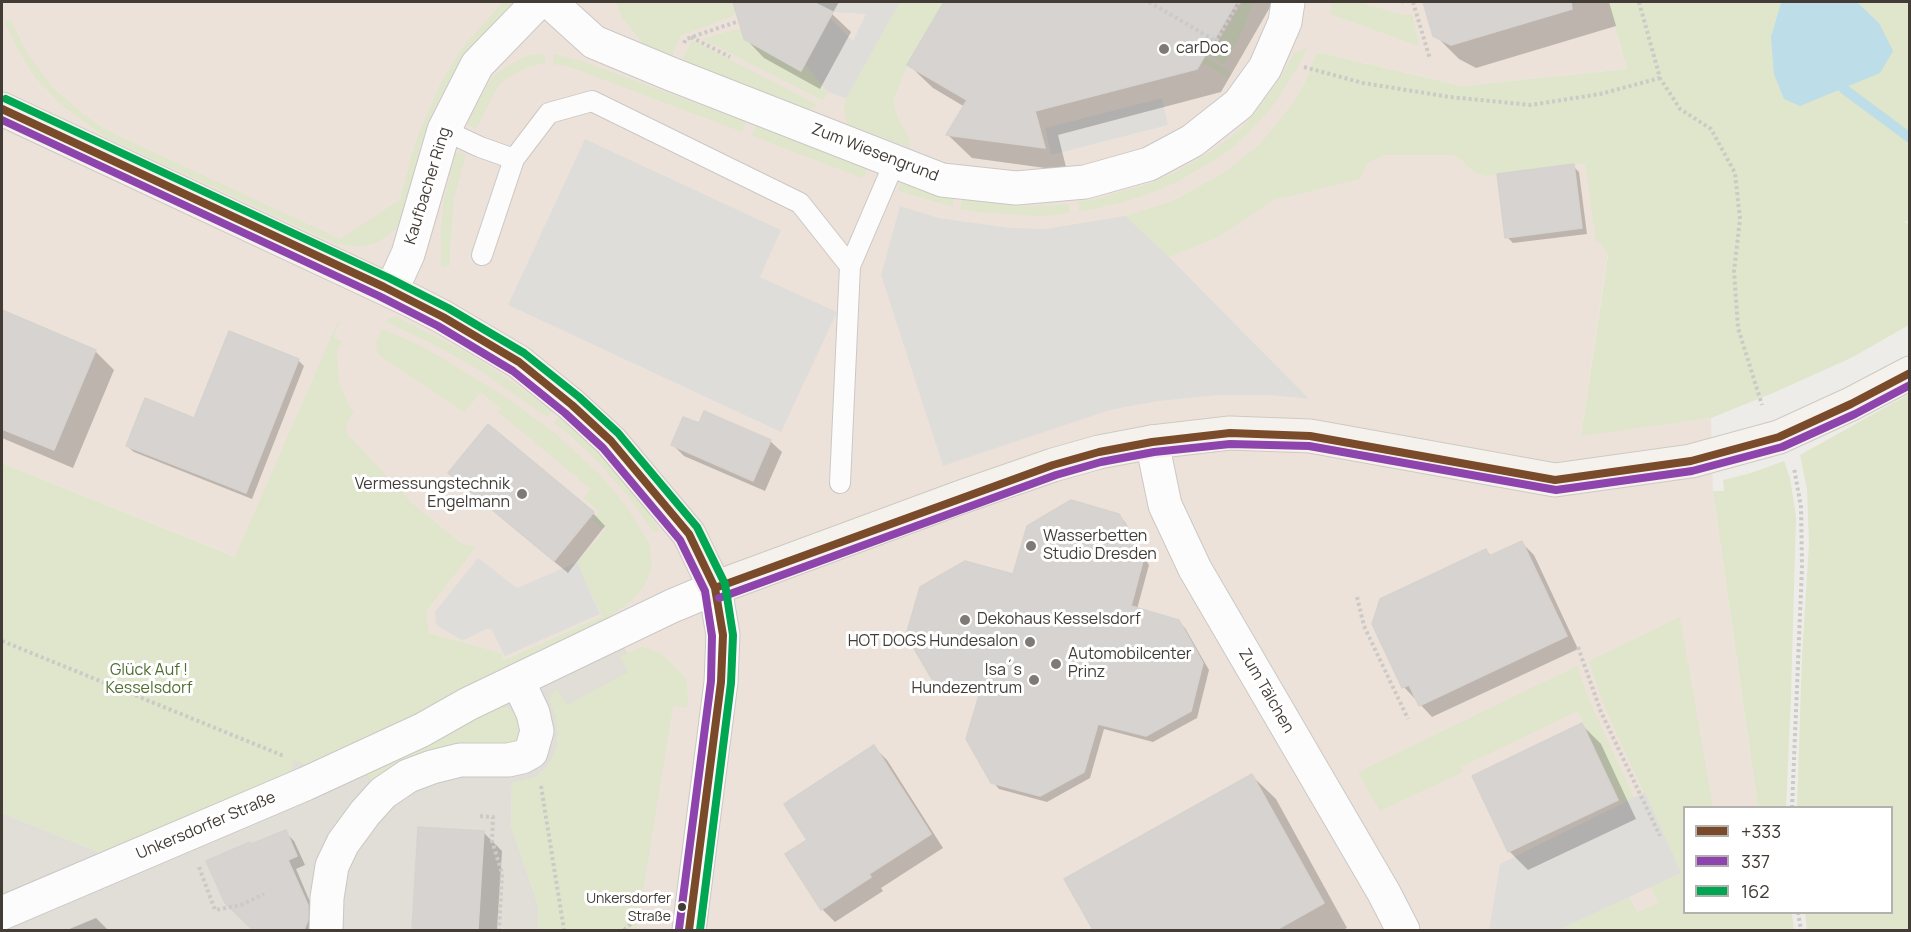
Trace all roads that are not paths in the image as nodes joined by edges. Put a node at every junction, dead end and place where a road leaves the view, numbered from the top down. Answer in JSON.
{"nodes":[{"id":1,"x":538,"y":2,"type":"edge"},
{"id":2,"x":550,"y":2,"type":"edge"},
{"id":3,"x":1288,"y":2,"type":"edge"},
{"id":4,"x":2,"y":109,"type":"edge"},
{"id":5,"x":444,"y":130,"type":"junction"},
{"id":6,"x":514,"y":159,"type":"junction"},
{"id":7,"x":895,"y":161,"type":"junction"},
{"id":8,"x":482,"y":255,"type":"dead end"},
{"id":9,"x":850,"y":266,"type":"junction"},
{"id":10,"x":391,"y":291,"type":"junction"},
{"id":11,"x":1910,"y":373,"type":"edge"},
{"id":12,"x":1152,"y":442,"type":"junction"},
{"id":13,"x":840,"y":483,"type":"dead end"},
{"id":14,"x":715,"y":588,"type":"junction"},
{"id":15,"x":518,"y":681,"type":"junction"},
{"id":16,"x":2,"y":913,"type":"edge"},
{"id":17,"x":326,"y":930,"type":"edge"},
{"id":18,"x":689,"y":930,"type":"edge"},
{"id":19,"x":1403,"y":930,"type":"edge"}],
"edges":[{"from":1,"to":5,"type":"street","name":"Kaufbacher Ring"},
{"from":2,"to":7,"type":"street","name":"Zum Wiesengrund"},
{"from":3,"to":7,"type":"street","name":"Zum Wiesengrund"},
{"from":4,"to":10,"type":"street"},
{"from":5,"to":6,"type":"lane"},
{"from":5,"to":10,"type":"street","name":"Kaufbacher Ring"},
{"from":6,"to":8,"type":"lane"},
{"from":6,"to":9,"type":"lane"},
{"from":7,"to":9,"type":"lane"},
{"from":9,"to":13,"type":"lane"},
{"from":10,"to":14,"type":"street"},
{"from":11,"to":12,"type":"street","name":"Unkersdorfer Straße"},
{"from":12,"to":14,"type":"street","name":"Unkersdorfer Straße"},
{"from":12,"to":19,"type":"street","name":"Zum Tälchen"},
{"from":14,"to":15,"type":"street","name":"Unkersdorfer Straße"},
{"from":14,"to":18,"type":"street"},
{"from":15,"to":16,"type":"street","name":"Unkersdorfer Straße"},
{"from":15,"to":17,"type":"street"}]}
